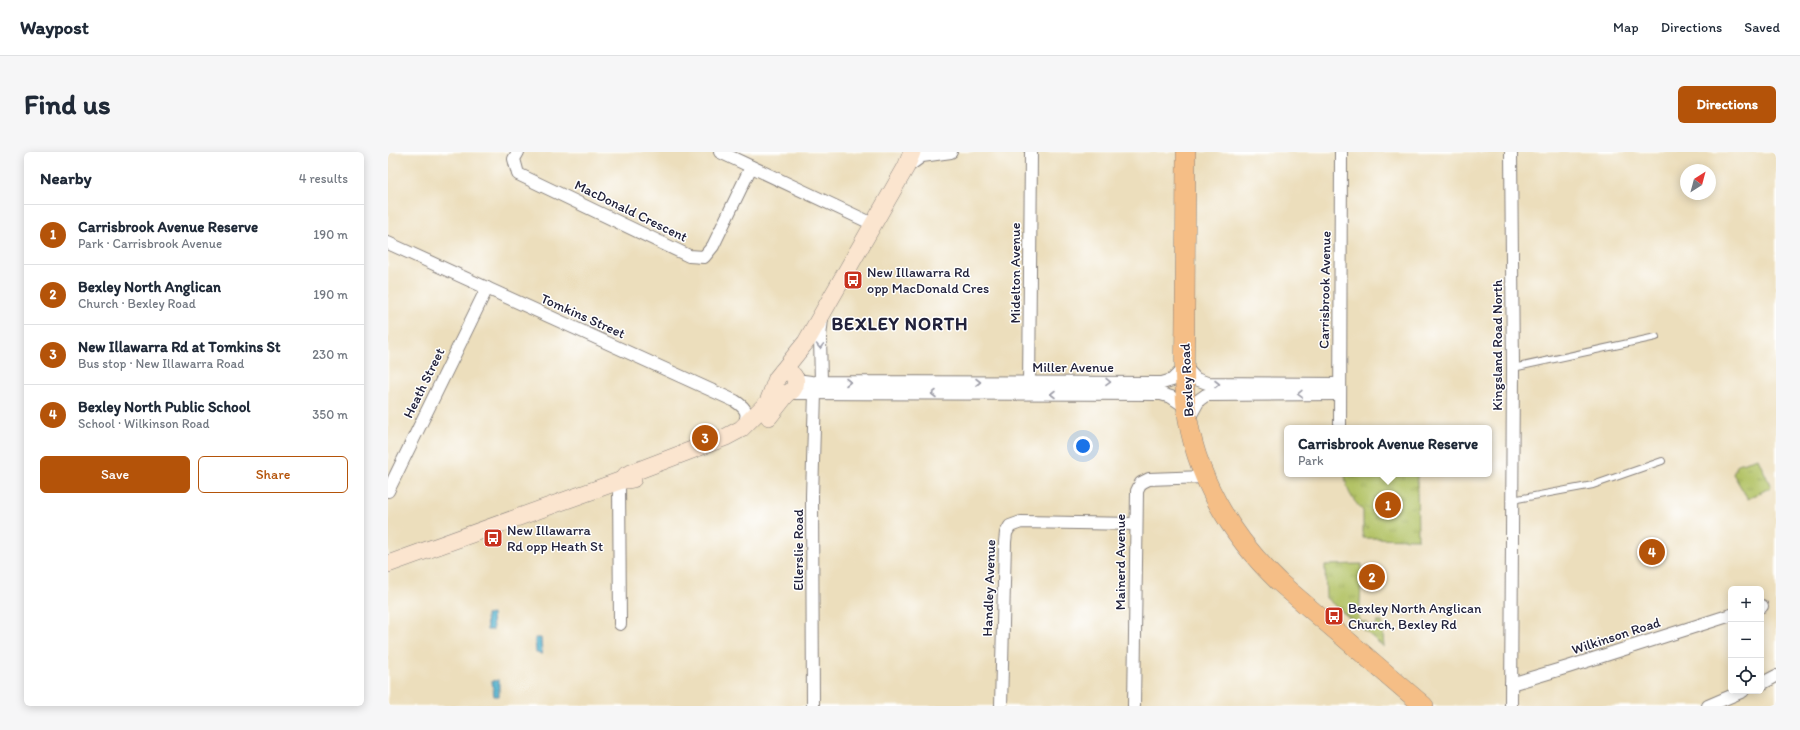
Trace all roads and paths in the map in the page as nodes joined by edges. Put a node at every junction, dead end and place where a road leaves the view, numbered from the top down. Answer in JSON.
{"nodes":[{"id":1,"x":518,"y":152,"type":"edge"},
{"id":2,"x":720,"y":152,"type":"edge"},
{"id":3,"x":920,"y":152,"type":"edge"},
{"id":4,"x":951,"y":152,"type":"edge"},
{"id":5,"x":1030,"y":152,"type":"edge"},
{"id":6,"x":1186,"y":152,"type":"edge"},
{"id":7,"x":1342,"y":152,"type":"edge"},
{"id":8,"x":1511,"y":152,"type":"edge"},
{"id":9,"x":909,"y":159,"type":"edge"},
{"id":10,"x":751,"y":167,"type":"junction"},
{"id":11,"x":873,"y":224,"type":"junction"},
{"id":12,"x":388,"y":242,"type":"edge"},
{"id":13,"x":487,"y":288,"type":"junction"},
{"id":14,"x":824,"y":311,"type":"junction"},
{"id":15,"x":1656,"y":337,"type":"dead end"},
{"id":16,"x":1185,"y":367,"type":"junction"},
{"id":17,"x":1513,"y":368,"type":"junction"},
{"id":18,"x":822,"y":382,"type":"junction"},
{"id":19,"x":1029,"y":382,"type":"junction"},
{"id":20,"x":787,"y":384,"type":"junction"},
{"id":21,"x":1339,"y":389,"type":"junction"},
{"id":22,"x":815,"y":393,"type":"junction"},
{"id":23,"x":1028,"y":394,"type":"junction"},
{"id":24,"x":1187,"y":413,"type":"junction"},
{"id":25,"x":1340,"y":425,"type":"edge"},
{"id":26,"x":741,"y":429,"type":"junction"},
{"id":27,"x":1662,"y":461,"type":"dead end"},
{"id":28,"x":1204,"y":476,"type":"junction"},
{"id":29,"x":620,"y":480,"type":"junction"},
{"id":30,"x":388,"y":491,"type":"edge"},
{"id":31,"x":1512,"y":500,"type":"junction"},
{"id":32,"x":1135,"y":524,"type":"junction"},
{"id":33,"x":388,"y":564,"type":"edge"},
{"id":34,"x":1728,"y":616,"type":"edge"},
{"id":35,"x":620,"y":624,"type":"dead end"},
{"id":36,"x":1776,"y":676,"type":"edge"},
{"id":37,"x":1764,"y":682,"type":"edge"},
{"id":38,"x":1511,"y":684,"type":"junction"},
{"id":39,"x":1736,"y":694,"type":"edge"},
{"id":40,"x":1410,"y":699,"type":"edge"},
{"id":41,"x":813,"y":706,"type":"edge"},
{"id":42,"x":1001,"y":706,"type":"edge"},
{"id":43,"x":1134,"y":706,"type":"edge"},
{"id":44,"x":1424,"y":706,"type":"edge"},
{"id":45,"x":1511,"y":706,"type":"edge"},
{"id":46,"x":1708,"y":706,"type":"edge"}],
"edges":[{"from":1,"to":10,"type":"street","name":"MacDonald Crescent"},
{"from":2,"to":10,"type":"street"},
{"from":3,"to":9,"type":"main road"},
{"from":4,"to":9,"type":"street"},
{"from":5,"to":19,"type":"street","name":"Midelton Avenue"},
{"from":6,"to":16,"type":"main road","name":"Bexley Road"},
{"from":7,"to":21,"type":"street","name":"Carrisbrook Avenue"},
{"from":8,"to":17,"type":"street","name":"Kingsland Road North"},
{"from":9,"to":11,"type":"main road"},
{"from":10,"to":11,"type":"street"},
{"from":11,"to":14,"type":"main road"},
{"from":12,"to":13,"type":"street","name":"Tomkins Street"},
{"from":13,"to":26,"type":"street","name":"Tomkins Street"},
{"from":13,"to":30,"type":"street","name":"Heath Street"},
{"from":14,"to":18,"type":"street","one_way":true},
{"from":14,"to":20,"type":"main road"},
{"from":15,"to":17,"type":"lane"},
{"from":19,"to":16,"type":"street","name":"Miller Avenue","one_way":true},
{"from":16,"to":21,"type":"street","one_way":true},
{"from":16,"to":24,"type":"main road","name":"Bexley Road"},
{"from":17,"to":31,"type":"street","name":"Kingsland Road North"},
{"from":18,"to":19,"type":"street","name":"Miller Avenue","one_way":true},
{"from":18,"to":20,"type":"street","name":"Miller Avenue"},
{"from":18,"to":22,"type":"street"},
{"from":19,"to":23,"type":"street","name":"Midelton Avenue"},
{"from":20,"to":22,"type":"street","name":"Miller Avenue"},
{"from":20,"to":26,"type":"main road"},
{"from":20,"to":29,"type":"main road"},
{"from":21,"to":24,"type":"street","one_way":true},
{"from":21,"to":25,"type":"street","name":"Carrisbrook Avenue"},
{"from":23,"to":22,"type":"street","name":"Miller Avenue","one_way":true},
{"from":22,"to":41,"type":"street","name":"Ellerslie Road"},
{"from":24,"to":23,"type":"street","name":"Miller Avenue","one_way":true},
{"from":24,"to":28,"type":"main road","name":"Bexley Road"},
{"from":26,"to":29,"type":"main road"},
{"from":27,"to":31,"type":"lane"},
{"from":28,"to":32,"type":"street","name":"Mainerd Avenue"},
{"from":28,"to":40,"type":"main road","name":"Bexley Road"},
{"from":29,"to":33,"type":"main road"},
{"from":29,"to":35,"type":"street"},
{"from":31,"to":38,"type":"street","name":"Kingsland Road North"},
{"from":32,"to":42,"type":"street","name":"Handley Avenue"},
{"from":32,"to":43,"type":"street","name":"Mainerd Avenue"},
{"from":34,"to":38,"type":"street","name":"Wilkinson Road"},
{"from":36,"to":37,"type":"street"},
{"from":38,"to":45,"type":"street","name":"Kingsland Road North"},
{"from":39,"to":46,"type":"street"},
{"from":40,"to":44,"type":"main road","name":"Bexley Road"}]}
